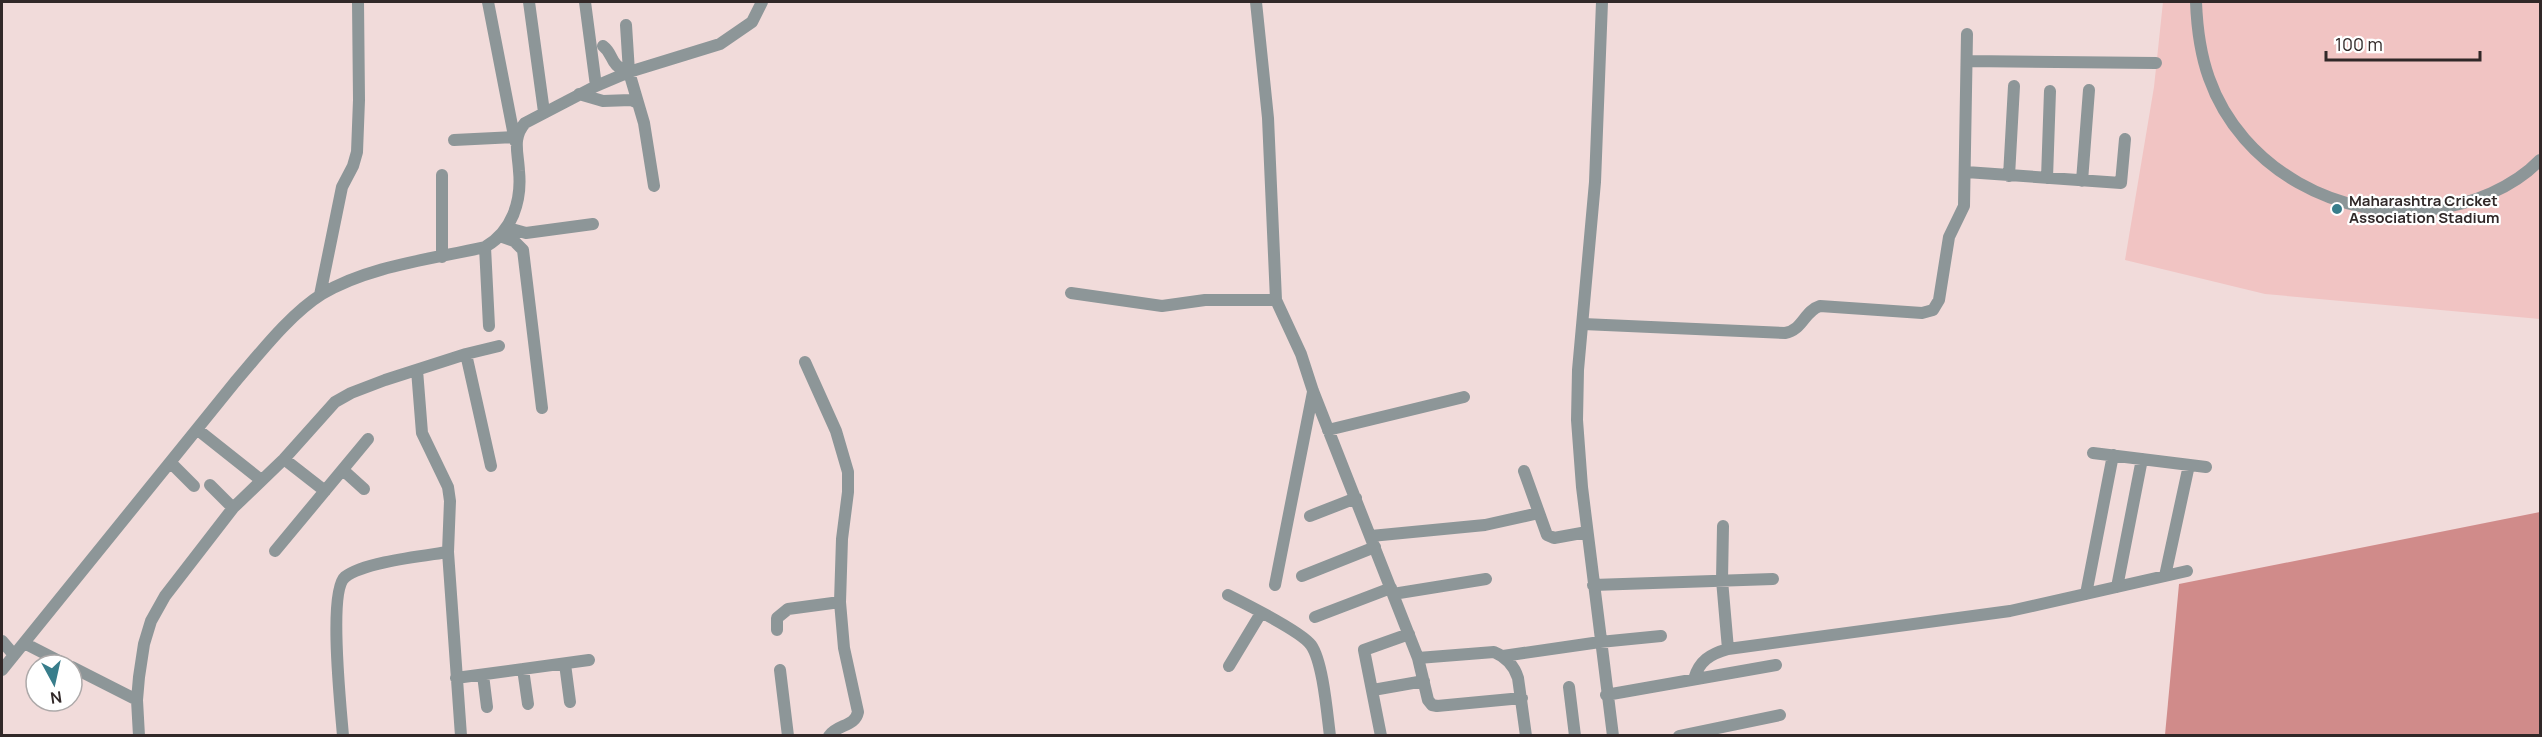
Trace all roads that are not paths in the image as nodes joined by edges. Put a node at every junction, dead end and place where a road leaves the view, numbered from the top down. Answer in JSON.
{"nodes":[{"id":1,"x":357,"y":2,"type":"edge"},
{"id":2,"x":488,"y":2,"type":"edge"},
{"id":3,"x":529,"y":2,"type":"edge"},
{"id":4,"x":585,"y":2,"type":"edge"},
{"id":5,"x":762,"y":2,"type":"edge"},
{"id":6,"x":1256,"y":2,"type":"edge"},
{"id":7,"x":1602,"y":2,"type":"edge"},
{"id":8,"x":2196,"y":2,"type":"edge"},
{"id":9,"x":626,"y":26,"type":"dead end"},
{"id":10,"x":1967,"y":34,"type":"dead end"},
{"id":11,"x":603,"y":46,"type":"dead end"},
{"id":12,"x":1967,"y":61,"type":"junction"},
{"id":13,"x":2156,"y":63,"type":"dead end"},
{"id":14,"x":629,"y":72,"type":"junction"},
{"id":15,"x":596,"y":86,"type":"junction"},
{"id":16,"x":2014,"y":86,"type":"dead end"},
{"id":17,"x":2090,"y":90,"type":"dead end"},
{"id":18,"x":2050,"y":91,"type":"dead end"},
{"id":19,"x":579,"y":94,"type":"junction"},
{"id":20,"x":638,"y":103,"type":"junction"},
{"id":21,"x":544,"y":112,"type":"junction"},
{"id":22,"x":515,"y":139,"type":"junction"},
{"id":23,"x":2125,"y":139,"type":"dead end"},
{"id":24,"x":454,"y":140,"type":"dead end"},
{"id":25,"x":2541,"y":160,"type":"edge"},
{"id":26,"x":1966,"y":172,"type":"junction"},
{"id":27,"x":442,"y":175,"type":"dead end"},
{"id":28,"x":2009,"y":176,"type":"junction"},
{"id":29,"x":2047,"y":178,"type":"junction"},
{"id":30,"x":2082,"y":181,"type":"junction"},
{"id":31,"x":654,"y":186,"type":"dead end"},
{"id":32,"x":593,"y":224,"type":"dead end"},
{"id":33,"x":504,"y":232,"type":"junction"},
{"id":34,"x":485,"y":247,"type":"junction"},
{"id":35,"x":442,"y":257,"type":"junction"},
{"id":36,"x":1071,"y":293,"type":"dead end"},
{"id":37,"x":320,"y":295,"type":"junction"},
{"id":38,"x":1276,"y":300,"type":"junction"},
{"id":39,"x":1583,"y":324,"type":"junction"},
{"id":40,"x":489,"y":326,"type":"dead end"},
{"id":41,"x":500,"y":346,"type":"dead end"},
{"id":42,"x":466,"y":354,"type":"junction"},
{"id":43,"x":805,"y":362,"type":"dead end"},
{"id":44,"x":417,"y":370,"type":"junction"},
{"id":45,"x":1313,"y":391,"type":"junction"},
{"id":46,"x":1464,"y":396,"type":"dead end"},
{"id":47,"x":542,"y":408,"type":"dead end"},
{"id":48,"x":198,"y":430,"type":"junction"},
{"id":49,"x":1328,"y":430,"type":"junction"},
{"id":50,"x":369,"y":439,"type":"dead end"},
{"id":51,"x":2093,"y":453,"type":"dead end"},
{"id":52,"x":2113,"y":455,"type":"junction"},
{"id":53,"x":284,"y":459,"type":"junction"},
{"id":54,"x":2142,"y":459,"type":"junction"},
{"id":55,"x":171,"y":463,"type":"junction"},
{"id":56,"x":2189,"y":465,"type":"junction"},
{"id":57,"x":491,"y":466,"type":"dead end"},
{"id":58,"x":2206,"y":468,"type":"dead end"},
{"id":59,"x":343,"y":470,"type":"junction"},
{"id":60,"x":1524,"y":471,"type":"dead end"},
{"id":61,"x":261,"y":480,"type":"junction"},
{"id":62,"x":210,"y":485,"type":"dead end"},
{"id":63,"x":194,"y":486,"type":"dead end"},
{"id":64,"x":364,"y":489,"type":"dead end"},
{"id":65,"x":325,"y":491,"type":"junction"},
{"id":66,"x":1356,"y":498,"type":"junction"},
{"id":67,"x":233,"y":507,"type":"junction"},
{"id":68,"x":1539,"y":513,"type":"junction"},
{"id":69,"x":1310,"y":516,"type":"dead end"},
{"id":70,"x":1723,"y":526,"type":"dead end"},
{"id":71,"x":1587,"y":532,"type":"junction"},
{"id":72,"x":1373,"y":542,"type":"junction"},
{"id":73,"x":275,"y":551,"type":"dead end"},
{"id":74,"x":448,"y":552,"type":"junction"},
{"id":75,"x":2187,"y":571,"type":"dead end"},
{"id":76,"x":1302,"y":576,"type":"dead end"},
{"id":77,"x":2165,"y":576,"type":"junction"},
{"id":78,"x":1486,"y":579,"type":"dead end"},
{"id":79,"x":1773,"y":579,"type":"dead end"},
{"id":80,"x":1722,"y":580,"type":"junction"},
{"id":81,"x":1275,"y":585,"type":"dead end"},
{"id":82,"x":1593,"y":585,"type":"junction"},
{"id":83,"x":2117,"y":587,"type":"junction"},
{"id":84,"x":1392,"y":591,"type":"junction"},
{"id":85,"x":2086,"y":594,"type":"junction"},
{"id":86,"x":1228,"y":595,"type":"dead end"},
{"id":87,"x":840,"y":602,"type":"junction"},
{"id":88,"x":1261,"y":613,"type":"junction"},
{"id":89,"x":1315,"y":617,"type":"dead end"},
{"id":90,"x":777,"y":630,"type":"dead end"},
{"id":91,"x":1409,"y":634,"type":"junction"},
{"id":92,"x":1661,"y":636,"type":"dead end"},
{"id":93,"x":2,"y":641,"type":"edge"},
{"id":94,"x":1600,"y":642,"type":"junction"},
{"id":95,"x":24,"y":643,"type":"junction"},
{"id":96,"x":1728,"y":649,"type":"junction"},
{"id":97,"x":44,"y":653,"type":"edge"},
{"id":98,"x":14,"y":655,"type":"junction"},
{"id":99,"x":1503,"y":656,"type":"junction"},
{"id":100,"x":1418,"y":658,"type":"junction"},
{"id":101,"x":589,"y":660,"type":"dead end"},
{"id":102,"x":565,"y":664,"type":"junction"},
{"id":103,"x":1776,"y":665,"type":"dead end"},
{"id":104,"x":1229,"y":666,"type":"dead end"},
{"id":105,"x":523,"y":669,"type":"junction"},
{"id":106,"x":2,"y":670,"type":"edge"},
{"id":107,"x":780,"y":670,"type":"dead end"},
{"id":108,"x":84,"y":673,"type":"edge"},
{"id":109,"x":483,"y":675,"type":"junction"},
{"id":110,"x":456,"y":678,"type":"junction"},
{"id":111,"x":1694,"y":679,"type":"junction"},
{"id":112,"x":1424,"y":681,"type":"junction"},
{"id":113,"x":1569,"y":687,"type":"dead end"},
{"id":114,"x":1373,"y":690,"type":"junction"},
{"id":115,"x":1606,"y":694,"type":"junction"},
{"id":116,"x":1522,"y":698,"type":"junction"},
{"id":117,"x":137,"y":700,"type":"junction"},
{"id":118,"x":570,"y":702,"type":"dead end"},
{"id":119,"x":528,"y":704,"type":"dead end"},
{"id":120,"x":487,"y":707,"type":"dead end"},
{"id":121,"x":1780,"y":715,"type":"dead end"},
{"id":122,"x":1709,"y":733,"type":"edge"},
{"id":123,"x":139,"y":735,"type":"edge"},
{"id":124,"x":343,"y":735,"type":"edge"},
{"id":125,"x":461,"y":735,"type":"edge"},
{"id":126,"x":788,"y":735,"type":"edge"},
{"id":127,"x":829,"y":735,"type":"edge"},
{"id":128,"x":1330,"y":735,"type":"edge"},
{"id":129,"x":1382,"y":735,"type":"edge"},
{"id":130,"x":1526,"y":735,"type":"edge"},
{"id":131,"x":1575,"y":735,"type":"edge"},
{"id":132,"x":1613,"y":735,"type":"edge"},
{"id":133,"x":1679,"y":735,"type":"edge"}],
"edges":[{"from":1,"to":37,"type":"street"},
{"from":2,"to":22,"type":"street"},
{"from":3,"to":21,"type":"street"},
{"from":4,"to":15,"type":"street"},
{"from":5,"to":14,"type":"street"},
{"from":6,"to":38,"type":"street"},
{"from":7,"to":39,"type":"street"},
{"from":8,"to":25,"type":"street"},
{"from":9,"to":14,"type":"street"},
{"from":10,"to":12,"type":"street"},
{"from":11,"to":14,"type":"street"},
{"from":12,"to":13,"type":"street"},
{"from":12,"to":26,"type":"street"},
{"from":14,"to":15,"type":"street"},
{"from":14,"to":20,"type":"street"},
{"from":15,"to":19,"type":"street"},
{"from":16,"to":28,"type":"street"},
{"from":17,"to":30,"type":"street"},
{"from":18,"to":29,"type":"street"},
{"from":19,"to":20,"type":"street"},
{"from":19,"to":21,"type":"street"},
{"from":20,"to":31,"type":"street"},
{"from":21,"to":22,"type":"street"},
{"from":22,"to":24,"type":"street"},
{"from":22,"to":33,"type":"street"},
{"from":23,"to":30,"type":"street"},
{"from":26,"to":28,"type":"street"},
{"from":26,"to":39,"type":"street"},
{"from":27,"to":35,"type":"street"},
{"from":28,"to":29,"type":"street"},
{"from":29,"to":30,"type":"street"},
{"from":32,"to":33,"type":"street"},
{"from":33,"to":34,"type":"street"},
{"from":33,"to":47,"type":"street"},
{"from":34,"to":35,"type":"street"},
{"from":34,"to":40,"type":"street"},
{"from":35,"to":37,"type":"street"},
{"from":36,"to":38,"type":"street"},
{"from":37,"to":48,"type":"street"},
{"from":38,"to":45,"type":"street"},
{"from":39,"to":71,"type":"street"},
{"from":41,"to":42,"type":"street"},
{"from":42,"to":44,"type":"street"},
{"from":42,"to":57,"type":"street"},
{"from":43,"to":87,"type":"street"},
{"from":44,"to":53,"type":"street"},
{"from":44,"to":74,"type":"street"},
{"from":45,"to":49,"type":"street"},
{"from":45,"to":81,"type":"street"},
{"from":46,"to":49,"type":"street"},
{"from":48,"to":55,"type":"street"},
{"from":48,"to":61,"type":"street"},
{"from":49,"to":66,"type":"street"},
{"from":50,"to":59,"type":"street"},
{"from":51,"to":52,"type":"street"},
{"from":52,"to":54,"type":"street"},
{"from":52,"to":85,"type":"street"},
{"from":53,"to":61,"type":"street"},
{"from":53,"to":65,"type":"street"},
{"from":54,"to":56,"type":"street"},
{"from":54,"to":83,"type":"street"},
{"from":55,"to":63,"type":"street"},
{"from":55,"to":95,"type":"street"},
{"from":56,"to":58,"type":"street"},
{"from":56,"to":77,"type":"street"},
{"from":59,"to":64,"type":"street"},
{"from":59,"to":65,"type":"street"},
{"from":60,"to":68,"type":"street"},
{"from":61,"to":67,"type":"street"},
{"from":62,"to":67,"type":"street"},
{"from":65,"to":73,"type":"street"},
{"from":66,"to":69,"type":"street"},
{"from":66,"to":72,"type":"street"},
{"from":67,"to":117,"type":"street"},
{"from":68,"to":71,"type":"street"},
{"from":68,"to":72,"type":"street"},
{"from":70,"to":80,"type":"street"},
{"from":71,"to":82,"type":"street"},
{"from":72,"to":76,"type":"street"},
{"from":72,"to":84,"type":"street"},
{"from":74,"to":110,"type":"street"},
{"from":74,"to":124,"type":"street"},
{"from":75,"to":77,"type":"street"},
{"from":77,"to":83,"type":"street"},
{"from":78,"to":84,"type":"street"},
{"from":79,"to":80,"type":"street"},
{"from":80,"to":82,"type":"street"},
{"from":80,"to":96,"type":"street"},
{"from":82,"to":94,"type":"street"},
{"from":83,"to":85,"type":"street"},
{"from":84,"to":89,"type":"street"},
{"from":84,"to":91,"type":"street"},
{"from":85,"to":96,"type":"street"},
{"from":86,"to":88,"type":"street"},
{"from":87,"to":90,"type":"street"},
{"from":87,"to":127,"type":"street"},
{"from":88,"to":104,"type":"street"},
{"from":88,"to":128,"type":"street"},
{"from":91,"to":100,"type":"street"},
{"from":91,"to":114,"type":"street"},
{"from":92,"to":94,"type":"street"},
{"from":93,"to":98,"type":"street"},
{"from":94,"to":99,"type":"street"},
{"from":94,"to":115,"type":"street"},
{"from":95,"to":97,"type":"street"},
{"from":95,"to":98,"type":"street"},
{"from":96,"to":111,"type":"street"},
{"from":98,"to":106,"type":"street"},
{"from":99,"to":100,"type":"street"},
{"from":99,"to":116,"type":"street"},
{"from":100,"to":112,"type":"street"},
{"from":101,"to":102,"type":"street"},
{"from":102,"to":105,"type":"street"},
{"from":102,"to":118,"type":"street"},
{"from":103,"to":111,"type":"street"},
{"from":105,"to":109,"type":"street"},
{"from":105,"to":119,"type":"street"},
{"from":107,"to":126,"type":"street"},
{"from":108,"to":117,"type":"street"},
{"from":109,"to":110,"type":"street"},
{"from":109,"to":120,"type":"street"},
{"from":110,"to":125,"type":"street"},
{"from":111,"to":115,"type":"street"},
{"from":112,"to":114,"type":"street"},
{"from":112,"to":116,"type":"street"},
{"from":113,"to":131,"type":"street"},
{"from":114,"to":129,"type":"street"},
{"from":115,"to":132,"type":"street"},
{"from":116,"to":130,"type":"street"},
{"from":117,"to":123,"type":"street"},
{"from":121,"to":122,"type":"street"},
{"from":122,"to":133,"type":"street"}]}
